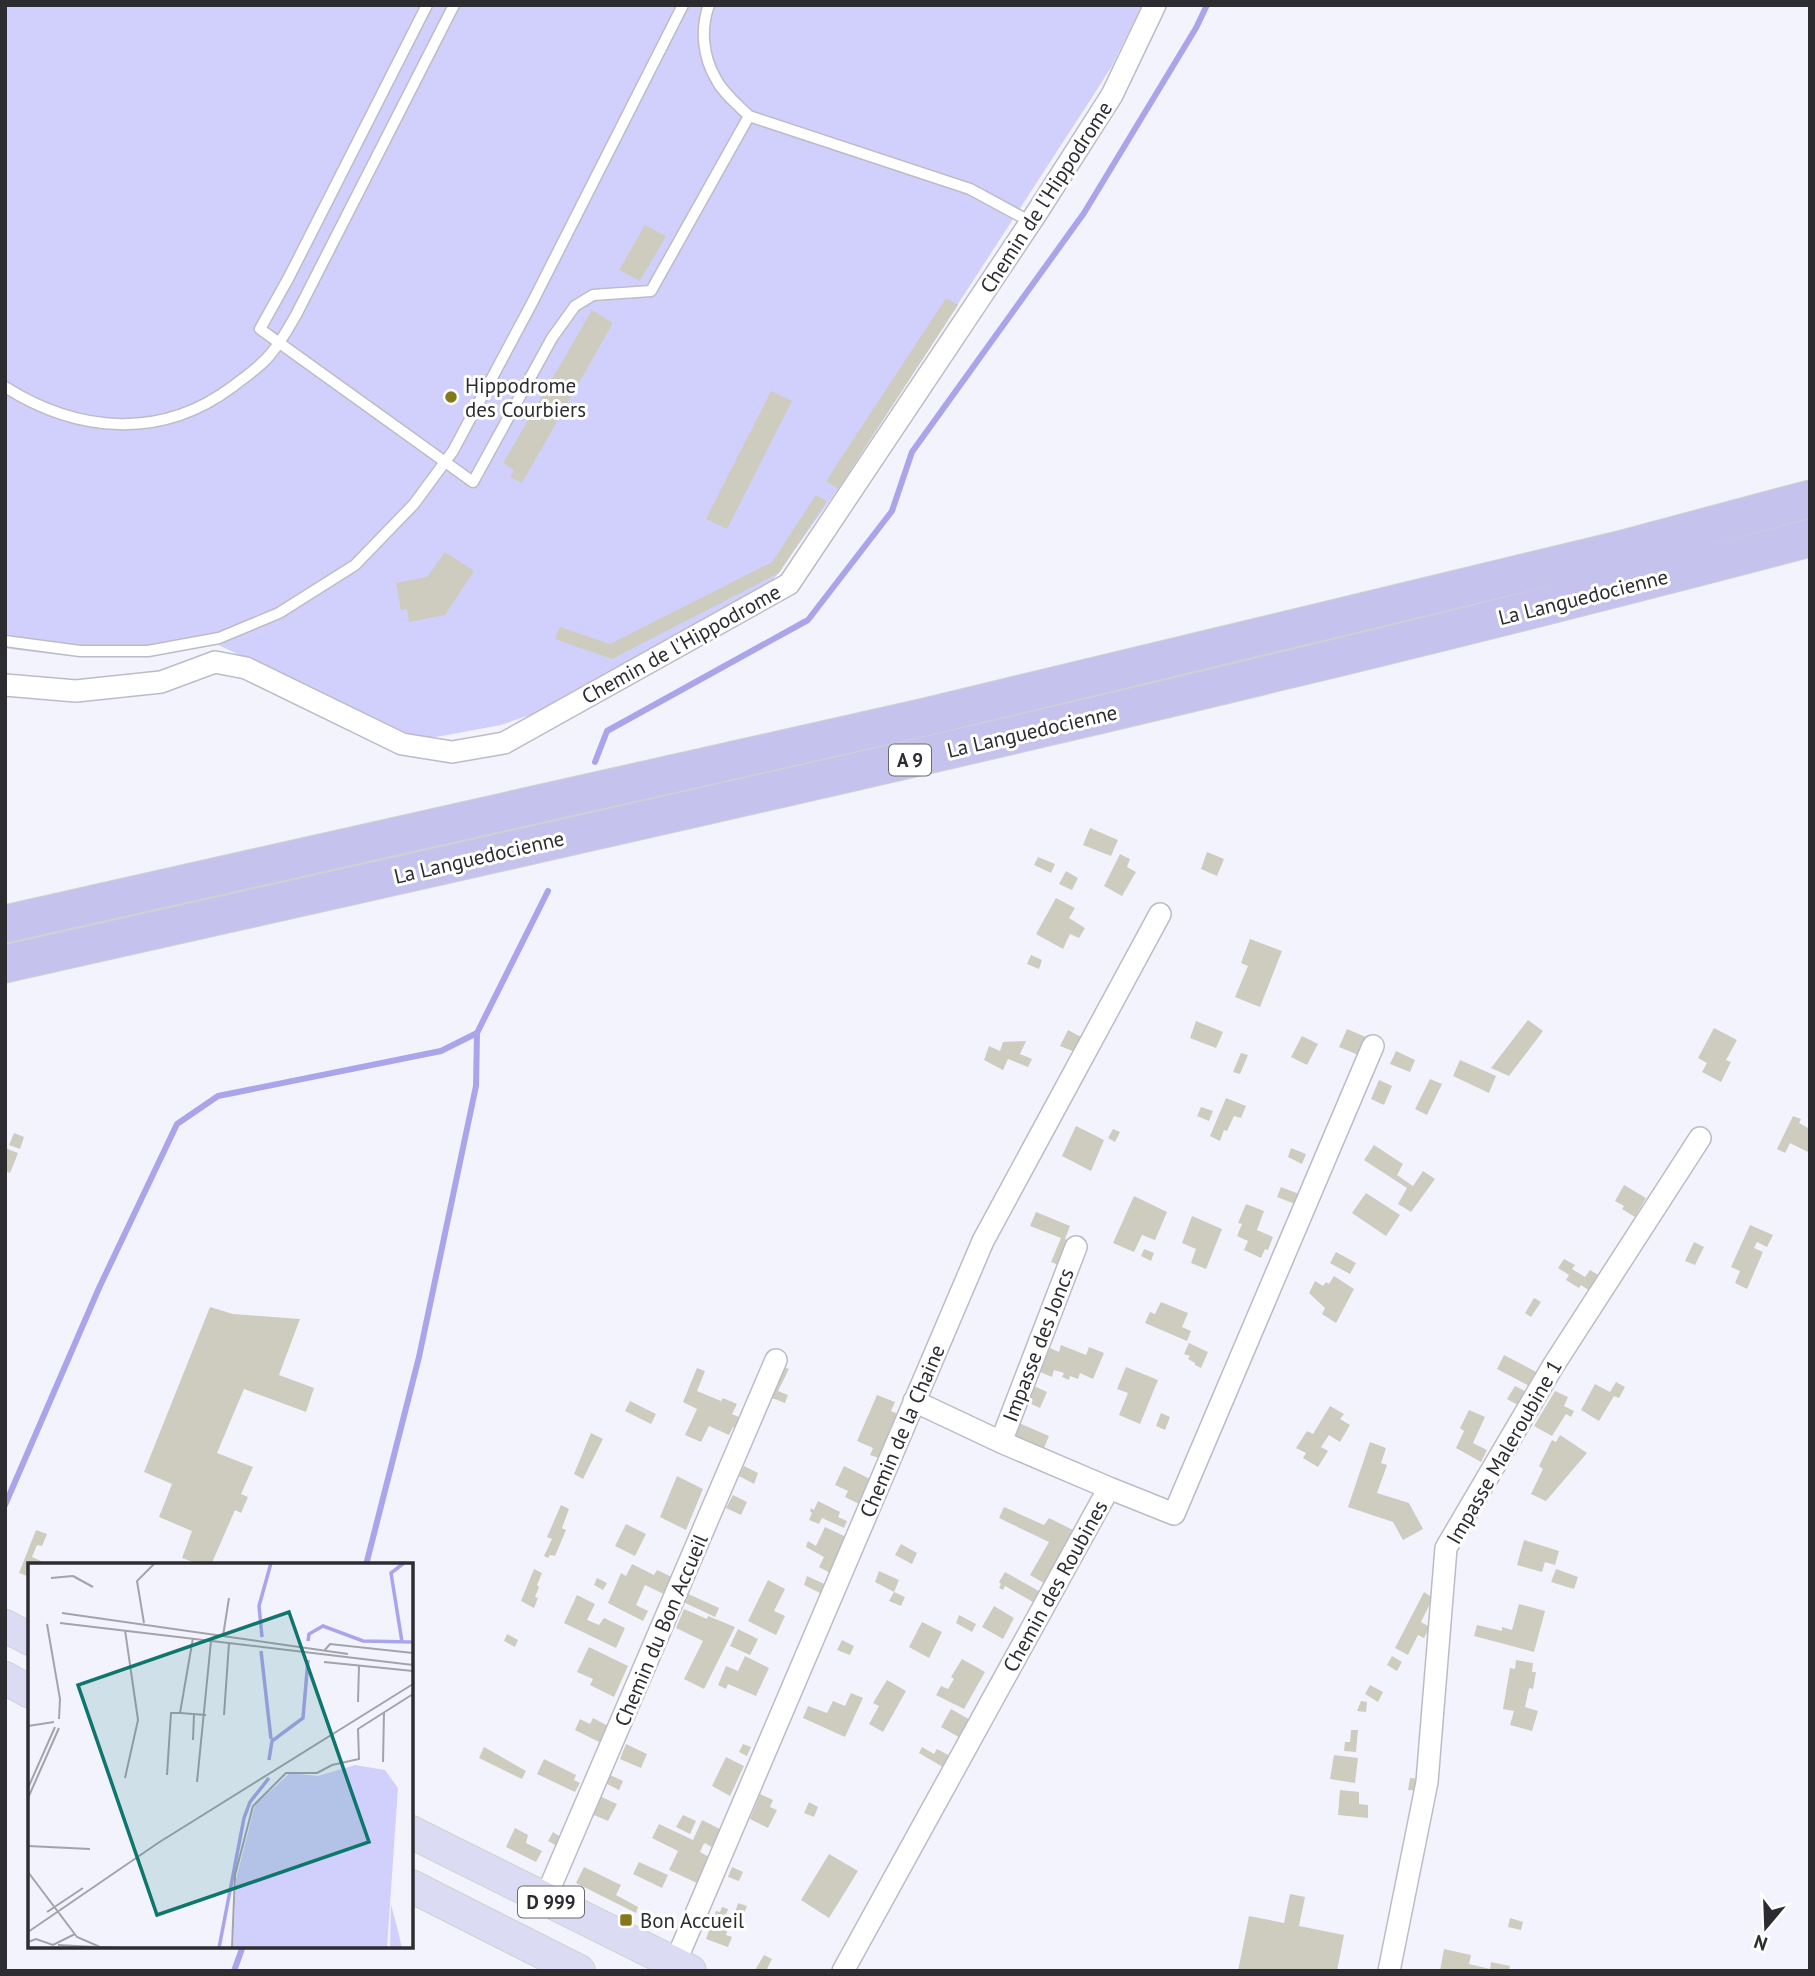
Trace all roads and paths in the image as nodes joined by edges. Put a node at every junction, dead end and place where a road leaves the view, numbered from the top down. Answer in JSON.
{"nodes":[{"id":1,"x":427,"y":5,"type":"edge"},
{"id":2,"x":454,"y":5,"type":"edge"},
{"id":3,"x":683,"y":5,"type":"edge"},
{"id":4,"x":709,"y":5,"type":"edge"},
{"id":5,"x":1155,"y":5,"type":"edge"},
{"id":6,"x":749,"y":116,"type":"junction"},
{"id":7,"x":1031,"y":222,"type":"junction"},
{"id":8,"x":279,"y":343,"type":"junction"},
{"id":9,"x":5,"y":387,"type":"edge"},
{"id":10,"x":446,"y":463,"type":"junction"},
{"id":11,"x":1810,"y":499,"type":"edge"},
{"id":12,"x":1810,"y":538,"type":"edge"},
{"id":13,"x":5,"y":641,"type":"edge"},
{"id":14,"x":5,"y":685,"type":"edge"},
{"id":15,"x":1160,"y":914,"type":"dead end"},
{"id":16,"x":5,"y":924,"type":"edge"},
{"id":17,"x":5,"y":964,"type":"edge"},
{"id":18,"x":1373,"y":1046,"type":"dead end"},
{"id":19,"x":1700,"y":1138,"type":"dead end"},
{"id":20,"x":1076,"y":1247,"type":"dead end"},
{"id":21,"x":776,"y":1360,"type":"dead end"},
{"id":22,"x":914,"y":1401,"type":"junction"},
{"id":23,"x":1001,"y":1442,"type":"junction"},
{"id":24,"x":1109,"y":1488,"type":"junction"},
{"id":25,"x":5,"y":1626,"type":"edge"},
{"id":26,"x":28,"y":1638,"type":"edge"},
{"id":27,"x":5,"y":1678,"type":"edge"},
{"id":28,"x":28,"y":1691,"type":"edge"},
{"id":29,"x":413,"y":1833,"type":"edge"},
{"id":30,"x":413,"y":1887,"type":"edge"},
{"id":31,"x":545,"y":1899,"type":"junction"},
{"id":32,"x":683,"y":1967,"type":"edge"},
{"id":33,"x":575,"y":1970,"type":"edge"},
{"id":34,"x":844,"y":1971,"type":"edge"},
{"id":35,"x":1389,"y":1971,"type":"edge"}],
"edges":[{"from":1,"to":8,"type":"lane"},
{"from":2,"to":8,"type":"lane"},
{"from":3,"to":10,"type":"lane"},
{"from":4,"to":6,"type":"lane"},
{"from":5,"to":7,"type":"street","name":"Chemin de l'Hippodrome"},
{"from":6,"to":7,"type":"lane"},
{"from":6,"to":10,"type":"lane"},
{"from":7,"to":14,"type":"street","name":"Chemin de l'Hippodrome"},
{"from":8,"to":9,"type":"lane"},
{"from":8,"to":10,"type":"lane"},
{"from":10,"to":13,"type":"lane"},
{"from":11,"to":16,"type":"highway","name":"La Languedocienne","number":"A 9"},
{"from":12,"to":17,"type":"highway","name":"La Languedocienne","number":"A 9"},
{"from":15,"to":22,"type":"street","name":"Chemin de la Chaine"},
{"from":18,"to":24,"type":"street","name":"Chemin des Roubines"},
{"from":19,"to":35,"type":"street","name":"Impasse Maleroubine 1"},
{"from":20,"to":23,"type":"street","name":"Impasse des Joncs"},
{"from":21,"to":31,"type":"street","name":"Chemin du Bon Accueil"},
{"from":22,"to":23,"type":"street"},
{"from":22,"to":32,"type":"street","name":"Chemin de la Chaine"},
{"from":23,"to":24,"type":"street"},
{"from":24,"to":34,"type":"street","name":"Chemin des Roubines"},
{"from":25,"to":26,"type":"main road"},
{"from":27,"to":28,"type":"main road"},
{"from":29,"to":31,"type":"main road","number":"D 999"},
{"from":30,"to":33,"type":"main road","number":"D 999"},
{"from":31,"to":32,"type":"main road","number":"D 999"}]}
